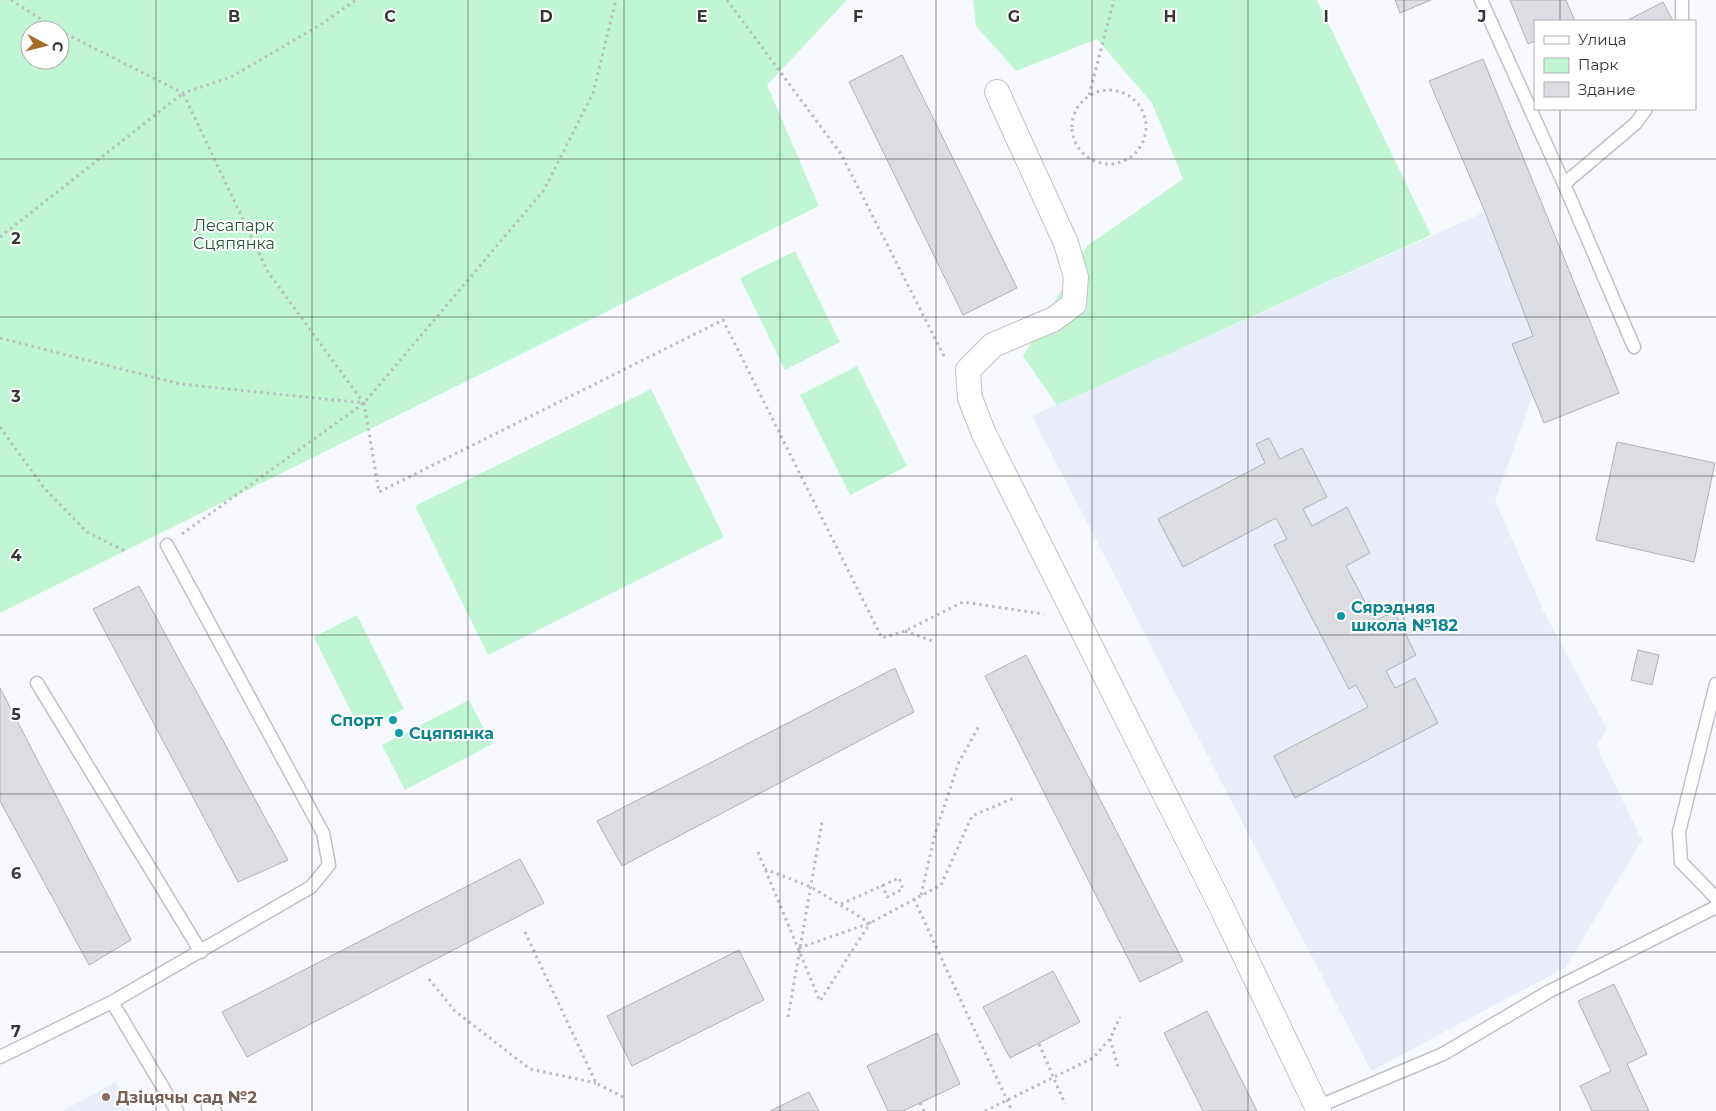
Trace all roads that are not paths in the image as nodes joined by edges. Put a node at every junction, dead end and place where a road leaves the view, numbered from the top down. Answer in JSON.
{"nodes":[{"id":1,"x":1481,"y":0,"type":"edge"},
{"id":2,"x":1682,"y":0,"type":"edge"},
{"id":3,"x":1682,"y":20,"type":"edge"},
{"id":4,"x":997,"y":92,"type":"dead end"},
{"id":5,"x":1645,"y":110,"type":"edge"},
{"id":6,"x":1564,"y":184,"type":"junction"},
{"id":7,"x":1634,"y":347,"type":"dead end"},
{"id":8,"x":167,"y":545,"type":"road end"},
{"id":9,"x":36,"y":683,"type":"dead end"},
{"id":10,"x":1716,"y":684,"type":"edge"},
{"id":11,"x":1716,"y":898,"type":"edge"},
{"id":12,"x":1716,"y":907,"type":"edge"},
{"id":13,"x":200,"y":952,"type":"junction"},
{"id":14,"x":112,"y":1002,"type":"junction"},
{"id":15,"x":0,"y":1057,"type":"edge"},
{"id":16,"x":1318,"y":1109,"type":"edge"},
{"id":17,"x":177,"y":1111,"type":"edge"}],
"edges":[{"from":1,"to":6,"type":"lane"},
{"from":2,"to":3,"type":"lane"},
{"from":4,"to":16,"type":"street"},
{"from":5,"to":6,"type":"lane"},
{"from":6,"to":7,"type":"lane"},
{"from":8,"to":13,"type":"lane"},
{"from":9,"to":13,"type":"lane"},
{"from":10,"to":11,"type":"lane"},
{"from":12,"to":16,"type":"lane"},
{"from":13,"to":14,"type":"lane"},
{"from":14,"to":15,"type":"lane"},
{"from":14,"to":17,"type":"lane"}]}
